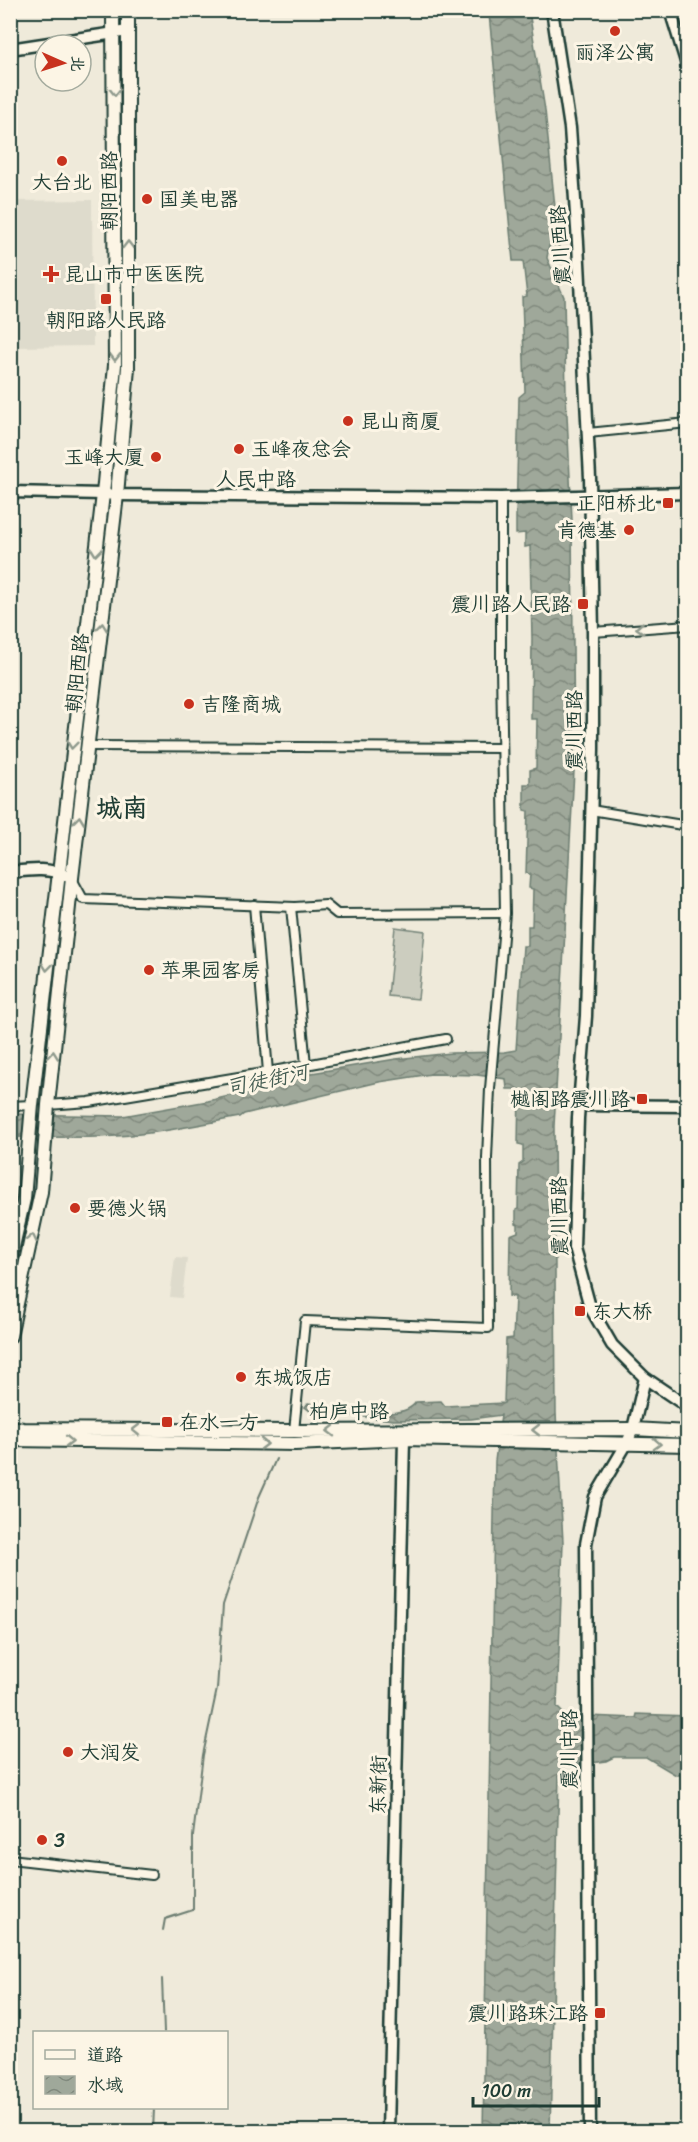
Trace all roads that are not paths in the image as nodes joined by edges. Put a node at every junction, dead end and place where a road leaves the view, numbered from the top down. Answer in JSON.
{"nodes":[{"id":1,"x":113,"y":10,"type":"edge"},
{"id":2,"x":128,"y":10,"type":"edge"},
{"id":3,"x":552,"y":10,"type":"edge"},
{"id":4,"x":670,"y":10,"type":"edge"},
{"id":5,"x":128,"y":32,"type":"junction"},
{"id":6,"x":114,"y":33,"type":"junction"},
{"id":7,"x":10,"y":48,"type":"edge"},
{"id":8,"x":687,"y":68,"type":"edge"},
{"id":9,"x":687,"y":423,"type":"edge"},
{"id":10,"x":588,"y":434,"type":"junction"},
{"id":11,"x":10,"y":492,"type":"edge"},
{"id":12,"x":687,"y":493,"type":"edge"},
{"id":13,"x":102,"y":494,"type":"junction"},
{"id":14,"x":117,"y":495,"type":"junction"},
{"id":15,"x":590,"y":496,"type":"junction"},
{"id":16,"x":501,"y":498,"type":"junction"},
{"id":17,"x":687,"y":625,"type":"edge"},
{"id":18,"x":592,"y":632,"type":"junction"},
{"id":19,"x":88,"y":746,"type":"junction"},
{"id":20,"x":502,"y":748,"type":"junction"},
{"id":21,"x":591,"y":810,"type":"junction"},
{"id":22,"x":687,"y":826,"type":"edge"},
{"id":23,"x":57,"y":871,"type":"junction"},
{"id":24,"x":10,"y":872,"type":"edge"},
{"id":25,"x":72,"y":879,"type":"junction"},
{"id":26,"x":254,"y":905,"type":"junction"},
{"id":27,"x":291,"y":907,"type":"junction"},
{"id":28,"x":505,"y":913,"type":"junction"},
{"id":29,"x":446,"y":1040,"type":"dead end"},
{"id":30,"x":306,"y":1065,"type":"junction"},
{"id":31,"x":268,"y":1072,"type":"junction"},
{"id":32,"x":579,"y":1105,"type":"junction"},
{"id":33,"x":10,"y":1106,"type":"edge"},
{"id":34,"x":687,"y":1106,"type":"edge"},
{"id":35,"x":31,"y":1109,"type":"junction"},
{"id":36,"x":48,"y":1109,"type":"junction"},
{"id":37,"x":10,"y":1260,"type":"edge"},
{"id":38,"x":10,"y":1336,"type":"edge"},
{"id":39,"x":645,"y":1378,"type":"junction"},
{"id":40,"x":687,"y":1407,"type":"edge"},
{"id":41,"x":10,"y":1427,"type":"edge"},
{"id":42,"x":633,"y":1429,"type":"junction"},
{"id":43,"x":294,"y":1431,"type":"junction"},
{"id":44,"x":687,"y":1432,"type":"edge"},
{"id":45,"x":473,"y":1435,"type":"junction"},
{"id":46,"x":404,"y":1439,"type":"junction"},
{"id":47,"x":10,"y":1440,"type":"edge"},
{"id":48,"x":627,"y":1443,"type":"junction"},
{"id":49,"x":687,"y":1444,"type":"edge"},
{"id":50,"x":10,"y":1859,"type":"edge"},
{"id":51,"x":152,"y":1875,"type":"dead end"},
{"id":52,"x":388,"y":2132,"type":"edge"},
{"id":53,"x":590,"y":2132,"type":"edge"}],
"edges":[{"from":1,"to":6,"type":"main road","name":"朝阳西路"},
{"from":2,"to":5,"type":"main road","name":"朝阳西路"},
{"from":3,"to":10,"type":"street","name":"震川西路"},
{"from":4,"to":8,"type":"street"},
{"from":5,"to":6,"type":"street"},
{"from":14,"to":5,"type":"main road","name":"朝阳西路","one_way":true},
{"from":6,"to":7,"type":"street"},
{"from":6,"to":13,"type":"main road","name":"朝阳西路","one_way":true},
{"from":9,"to":10,"type":"street"},
{"from":10,"to":15,"type":"street","name":"震川西路"},
{"from":11,"to":13,"type":"street","name":"人民中路"},
{"from":12,"to":15,"type":"street","name":"人民中路"},
{"from":13,"to":14,"type":"street","name":"人民中路"},
{"from":13,"to":23,"type":"main road","name":"朝阳西路","one_way":true},
{"from":14,"to":16,"type":"street","name":"人民中路"},
{"from":19,"to":14,"type":"main road","name":"朝阳西路","one_way":true},
{"from":15,"to":16,"type":"street","name":"人民中路"},
{"from":15,"to":18,"type":"street","name":"震川西路"},
{"from":16,"to":20,"type":"street"},
{"from":17,"to":18,"type":"street","one_way":true},
{"from":18,"to":21,"type":"street","name":"震川西路"},
{"from":19,"to":20,"type":"street"},
{"from":25,"to":19,"type":"main road","name":"朝阳西路","one_way":true},
{"from":20,"to":28,"type":"street"},
{"from":21,"to":22,"type":"street"},
{"from":21,"to":32,"type":"street","name":"震川西路"},
{"from":23,"to":24,"type":"street"},
{"from":23,"to":25,"type":"street"},
{"from":23,"to":35,"type":"main road","name":"朝阳西路","one_way":true},
{"from":25,"to":26,"type":"street"},
{"from":36,"to":25,"type":"main road","name":"朝阳西路","one_way":true},
{"from":26,"to":27,"type":"street"},
{"from":26,"to":31,"type":"street"},
{"from":27,"to":28,"type":"street"},
{"from":27,"to":30,"type":"street"},
{"from":28,"to":43,"type":"street"},
{"from":29,"to":30,"type":"street"},
{"from":30,"to":31,"type":"street"},
{"from":31,"to":36,"type":"street"},
{"from":32,"to":34,"type":"street"},
{"from":32,"to":39,"type":"street","name":"震川西路"},
{"from":33,"to":35,"type":"street"},
{"from":35,"to":37,"type":"main road","name":"朝阳西路"},
{"from":38,"to":36,"type":"main road","name":"朝阳西路","one_way":true},
{"from":39,"to":40,"type":"street","name":"震川西路"},
{"from":39,"to":42,"type":"street","name":"震川中路"},
{"from":43,"to":41,"type":"main road","name":"柏庐中路","one_way":true},
{"from":42,"to":44,"type":"main road","name":"柏庐中路"},
{"from":42,"to":45,"type":"main road","name":"柏庐中路","one_way":true},
{"from":42,"to":48,"type":"street","name":"震川中路"},
{"from":45,"to":43,"type":"main road","name":"柏庐中路","one_way":true},
{"from":45,"to":46,"type":"main road","name":"柏庐中路"},
{"from":45,"to":48,"type":"main road","name":"柏庐中路"},
{"from":47,"to":46,"type":"main road","name":"柏庐中路","one_way":true},
{"from":46,"to":52,"type":"street","name":"东新街"},
{"from":48,"to":49,"type":"main road","name":"柏庐中路","one_way":true},
{"from":48,"to":53,"type":"street","name":"震川中路"},
{"from":50,"to":51,"type":"street"}]}
